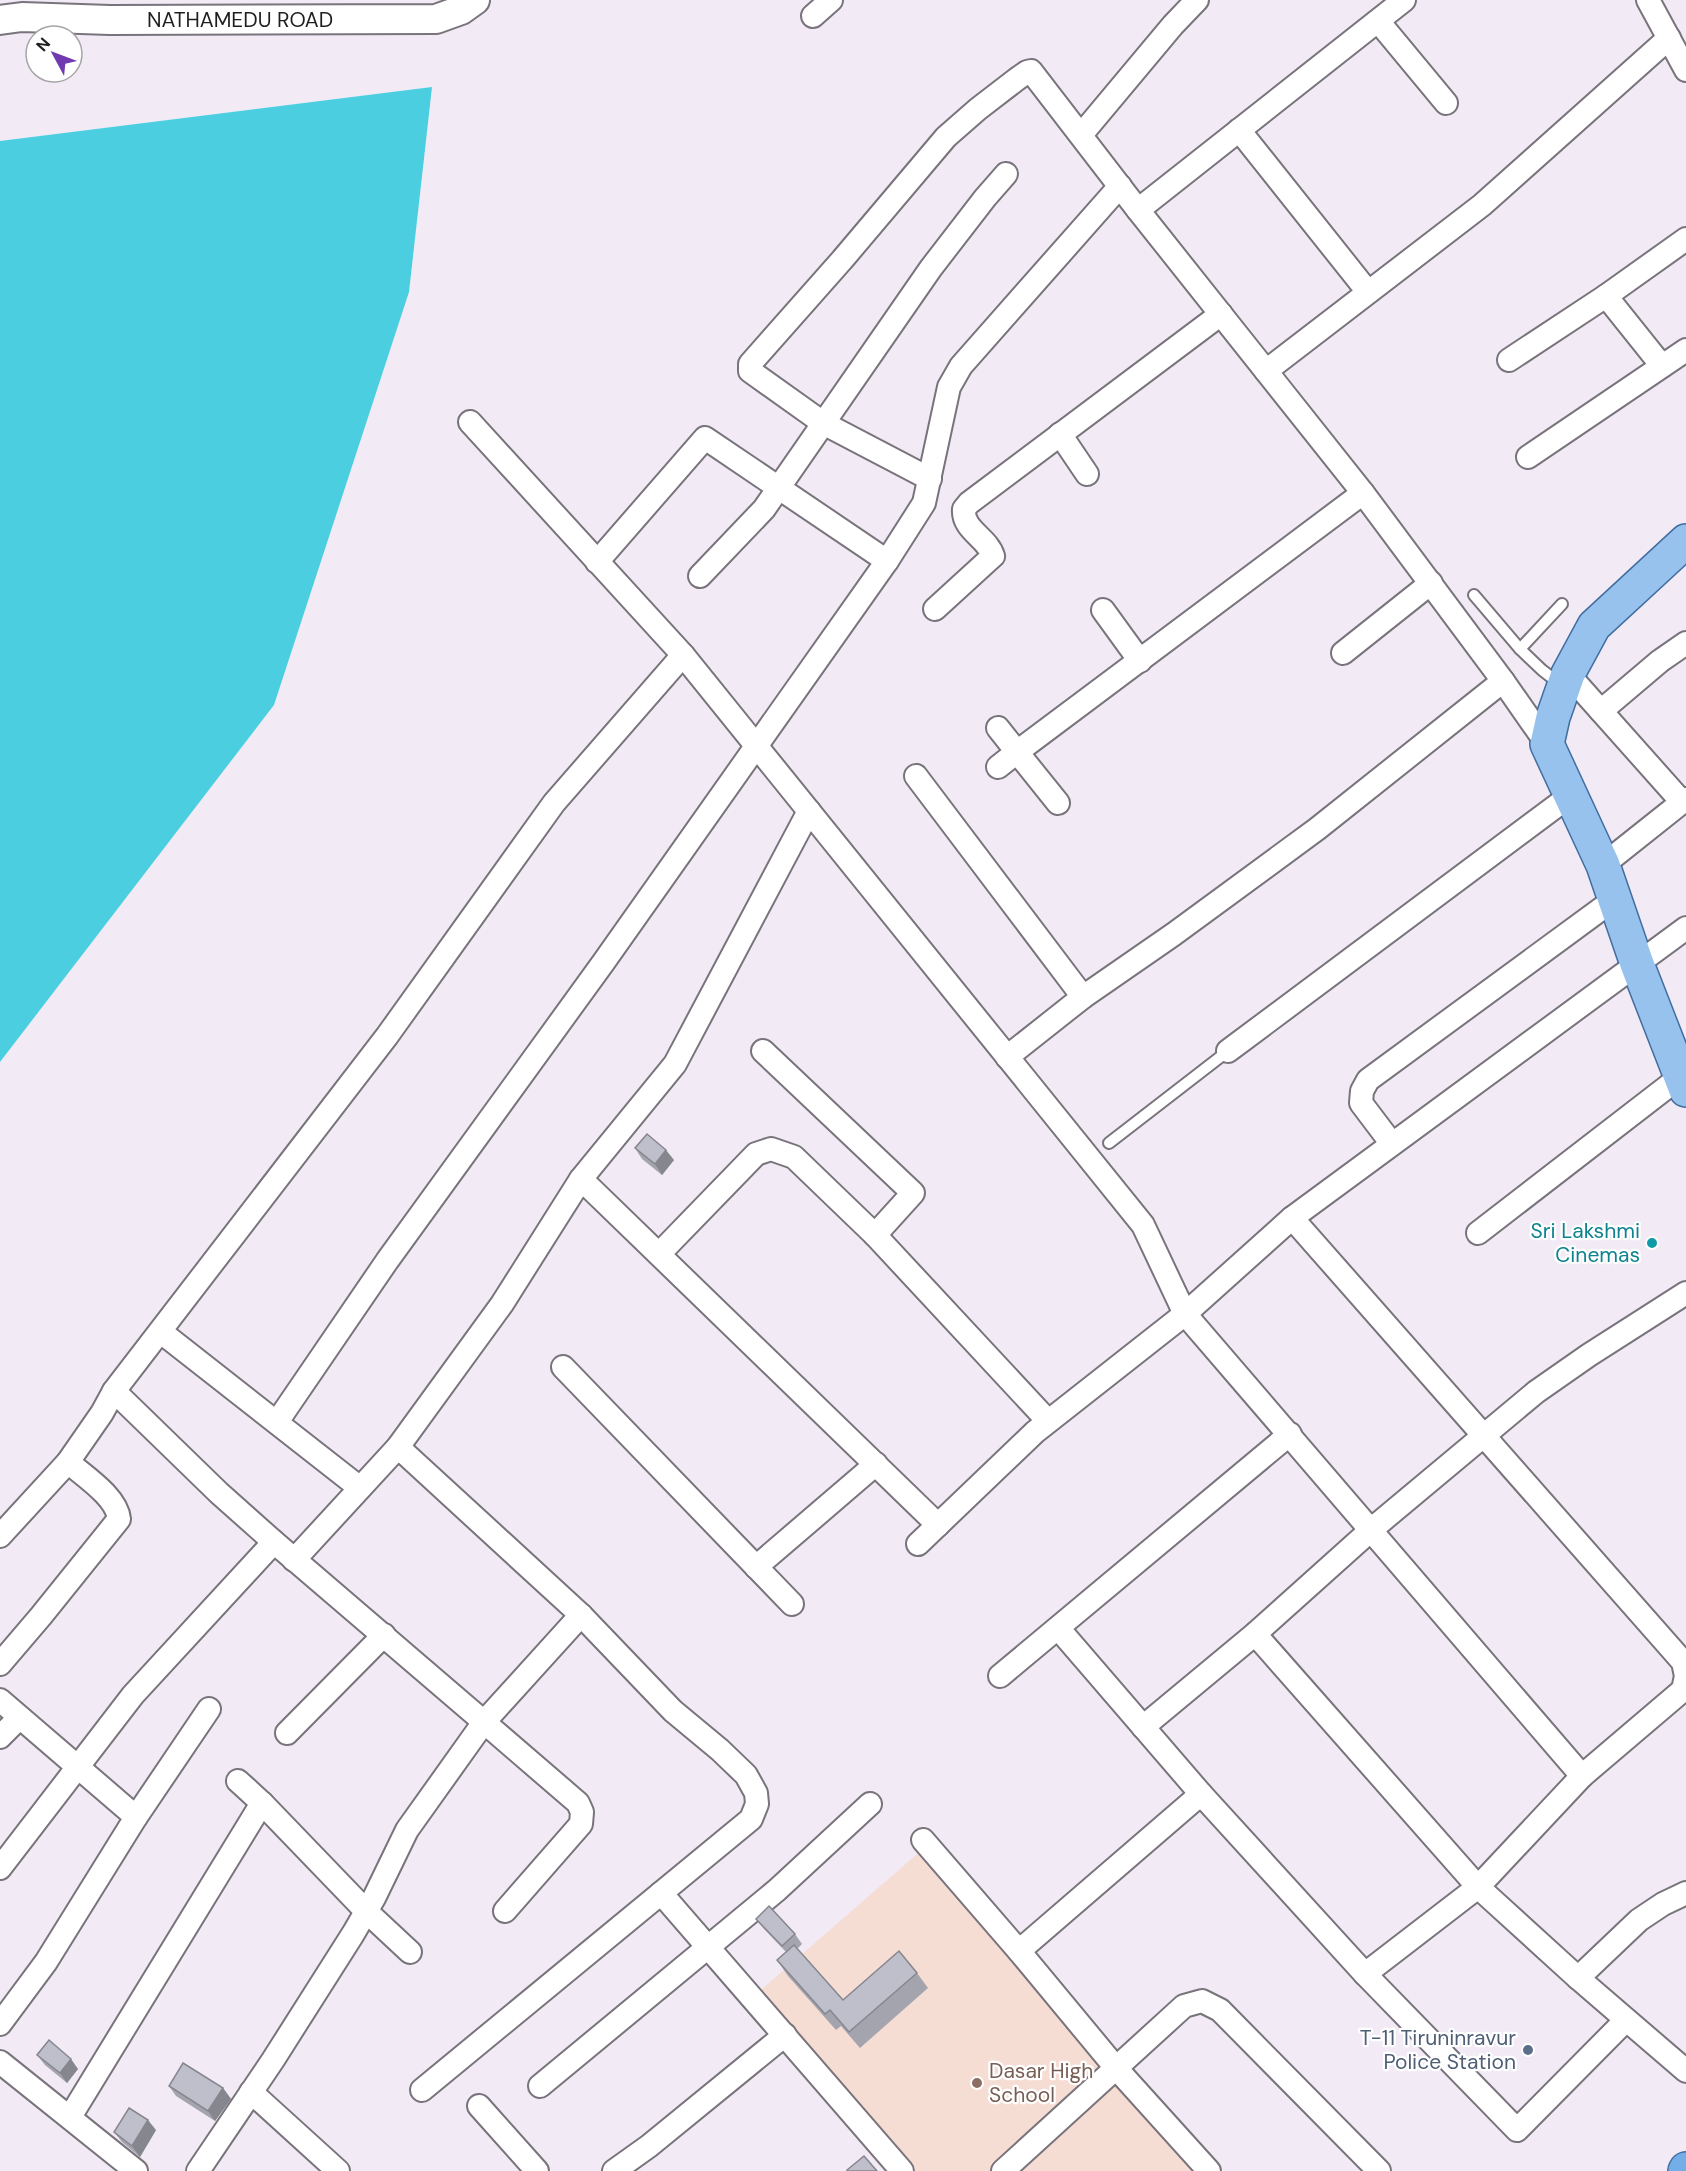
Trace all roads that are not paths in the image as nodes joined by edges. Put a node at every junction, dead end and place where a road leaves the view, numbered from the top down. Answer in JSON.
{"nodes":[{"id":1,"x":475,"y":0,"type":"edge"},
{"id":2,"x":831,"y":0,"type":"edge"},
{"id":3,"x":1197,"y":0,"type":"edge"},
{"id":4,"x":1404,"y":0,"type":"edge"},
{"id":5,"x":1648,"y":0,"type":"edge"},
{"id":6,"x":109,"y":10,"type":"edge"},
{"id":7,"x":813,"y":16,"type":"dead end"},
{"id":8,"x":0,"y":20,"type":"edge"},
{"id":9,"x":1378,"y":21,"type":"junction"},
{"id":10,"x":1669,"y":38,"type":"junction"},
{"id":11,"x":1686,"y":70,"type":"edge"},
{"id":12,"x":1446,"y":103,"type":"dead end"},
{"id":13,"x":1239,"y":130,"type":"junction"},
{"id":14,"x":1081,"y":135,"type":"junction"},
{"id":15,"x":1006,"y":174,"type":"dead end"},
{"id":16,"x":1120,"y":186,"type":"junction"},
{"id":17,"x":1138,"y":210,"type":"junction"},
{"id":18,"x":1686,"y":239,"type":"edge"},
{"id":19,"x":1368,"y":292,"type":"junction"},
{"id":20,"x":1606,"y":296,"type":"junction"},
{"id":21,"x":1221,"y":314,"type":"junction"},
{"id":22,"x":1686,"y":350,"type":"edge"},
{"id":23,"x":1509,"y":360,"type":"dead end"},
{"id":24,"x":1662,"y":366,"type":"junction"},
{"id":25,"x":1266,"y":371,"type":"junction"},
{"id":26,"x":470,"y":422,"type":"dead end"},
{"id":27,"x":823,"y":423,"type":"junction"},
{"id":28,"x":1060,"y":434,"type":"junction"},
{"id":29,"x":1528,"y":457,"type":"dead end"},
{"id":30,"x":1087,"y":474,"type":"dead end"},
{"id":31,"x":930,"y":479,"type":"junction"},
{"id":32,"x":779,"y":488,"type":"junction"},
{"id":33,"x":1363,"y":493,"type":"junction"},
{"id":34,"x":1686,"y":542,"type":"edge"},
{"id":35,"x":887,"y":561,"type":"junction"},
{"id":36,"x":597,"y":562,"type":"junction"},
{"id":37,"x":700,"y":576,"type":"dead end"},
{"id":38,"x":1431,"y":583,"type":"junction"},
{"id":39,"x":1474,"y":595,"type":"dead end"},
{"id":40,"x":1562,"y":604,"type":"dead end"},
{"id":41,"x":935,"y":609,"type":"dead end"},
{"id":42,"x":1102,"y":610,"type":"dead end"},
{"id":43,"x":1686,"y":643,"type":"edge"},
{"id":44,"x":1520,"y":649,"type":"junction"},
{"id":45,"x":1343,"y":653,"type":"dead end"},
{"id":46,"x":682,"y":655,"type":"junction"},
{"id":47,"x":1140,"y":661,"type":"junction"},
{"id":48,"x":1566,"y":680,"type":"junction"},
{"id":49,"x":1503,"y":681,"type":"junction"},
{"id":50,"x":1601,"y":711,"type":"junction"},
{"id":51,"x":998,"y":728,"type":"dead end"},
{"id":52,"x":1547,"y":744,"type":"junction"},
{"id":53,"x":757,"y":747,"type":"junction"},
{"id":54,"x":1017,"y":752,"type":"junction"},
{"id":55,"x":998,"y":767,"type":"dead end"},
{"id":56,"x":916,"y":776,"type":"dead end"},
{"id":57,"x":1571,"y":795,"type":"junction"},
{"id":58,"x":1684,"y":800,"type":"edge"},
{"id":59,"x":1058,"y":803,"type":"dead end"},
{"id":60,"x":808,"y":811,"type":"junction"},
{"id":61,"x":1603,"y":865,"type":"junction"},
{"id":62,"x":1616,"y":898,"type":"junction"},
{"id":63,"x":1686,"y":928,"type":"edge"},
{"id":64,"x":1637,"y":964,"type":"junction"},
{"id":65,"x":1083,"y":996,"type":"junction"},
{"id":66,"x":763,"y":1051,"type":"dead end"},
{"id":67,"x":1228,"y":1051,"type":"joint"},
{"id":68,"x":1007,"y":1057,"type":"junction"},
{"id":69,"x":1683,"y":1083,"type":"edge"},
{"id":70,"x":1109,"y":1143,"type":"dead end"},
{"id":71,"x":1392,"y":1144,"type":"junction"},
{"id":72,"x":581,"y":1179,"type":"junction"},
{"id":73,"x":1292,"y":1218,"type":"junction"},
{"id":74,"x":1478,"y":1233,"type":"dead end"},
{"id":75,"x":874,"y":1235,"type":"junction"},
{"id":76,"x":659,"y":1254,"type":"junction"},
{"id":77,"x":1686,"y":1293,"type":"edge"},
{"id":78,"x":1185,"y":1314,"type":"junction"},
{"id":79,"x":161,"y":1332,"type":"junction"},
{"id":80,"x":563,"y":1367,"type":"dead end"},
{"id":81,"x":114,"y":1391,"type":"junction"},
{"id":82,"x":1048,"y":1421,"type":"junction"},
{"id":83,"x":277,"y":1422,"type":"junction"},
{"id":84,"x":1290,"y":1434,"type":"junction"},
{"id":85,"x":1483,"y":1436,"type":"junction"},
{"id":86,"x":398,"y":1447,"type":"junction"},
{"id":87,"x":68,"y":1462,"type":"junction"},
{"id":88,"x":876,"y":1464,"type":"junction"},
{"id":89,"x":360,"y":1488,"type":"junction"},
{"id":90,"x":938,"y":1525,"type":"junction"},
{"id":91,"x":1372,"y":1530,"type":"junction"},
{"id":92,"x":0,"y":1536,"type":"edge"},
{"id":93,"x":274,"y":1542,"type":"junction"},
{"id":94,"x":918,"y":1544,"type":"dead end"},
{"id":95,"x":294,"y":1560,"type":"junction"},
{"id":96,"x":756,"y":1567,"type":"junction"},
{"id":97,"x":792,"y":1604,"type":"dead end"},
{"id":98,"x":581,"y":1615,"type":"junction"},
{"id":99,"x":1058,"y":1628,"type":"junction"},
{"id":100,"x":1255,"y":1634,"type":"junction"},
{"id":101,"x":384,"y":1635,"type":"junction"},
{"id":102,"x":0,"y":1664,"type":"edge"},
{"id":103,"x":1000,"y":1676,"type":"dead end"},
{"id":104,"x":0,"y":1700,"type":"edge"},
{"id":105,"x":209,"y":1709,"type":"dead end"},
{"id":106,"x":19,"y":1718,"type":"junction"},
{"id":107,"x":484,"y":1722,"type":"junction"},
{"id":108,"x":1143,"y":1727,"type":"junction"},
{"id":109,"x":287,"y":1733,"type":"dead end"},
{"id":110,"x":0,"y":1737,"type":"edge"},
{"id":111,"x":78,"y":1766,"type":"junction"},
{"id":112,"x":1582,"y":1776,"type":"junction"},
{"id":113,"x":238,"y":1781,"type":"dead end"},
{"id":114,"x":1201,"y":1794,"type":"junction"},
{"id":115,"x":262,"y":1803,"type":"junction"},
{"id":116,"x":870,"y":1804,"type":"dead end"},
{"id":117,"x":136,"y":1817,"type":"junction"},
{"id":118,"x":922,"y":1840,"type":"dead end"},
{"id":119,"x":0,"y":1868,"type":"edge"},
{"id":120,"x":1478,"y":1887,"type":"junction"},
{"id":121,"x":661,"y":1893,"type":"junction"},
{"id":122,"x":1686,"y":1893,"type":"edge"},
{"id":123,"x":366,"y":1911,"type":"junction"},
{"id":124,"x":505,"y":1911,"type":"dead end"},
{"id":125,"x":708,"y":1947,"type":"junction"},
{"id":126,"x":1018,"y":1951,"type":"junction"},
{"id":127,"x":410,"y":1952,"type":"dead end"},
{"id":128,"x":1365,"y":1974,"type":"junction"},
{"id":129,"x":1578,"y":1978,"type":"junction"},
{"id":130,"x":1626,"y":2020,"type":"junction"},
{"id":131,"x":0,"y":2025,"type":"edge"},
{"id":132,"x":785,"y":2035,"type":"junction"},
{"id":133,"x":0,"y":2062,"type":"edge"},
{"id":134,"x":1116,"y":2068,"type":"junction"},
{"id":135,"x":1686,"y":2071,"type":"edge"},
{"id":136,"x":540,"y":2086,"type":"dead end"},
{"id":137,"x":422,"y":2090,"type":"dead end"},
{"id":138,"x":251,"y":2092,"type":"junction"},
{"id":139,"x":479,"y":2106,"type":"dead end"},
{"id":140,"x":70,"y":2117,"type":"junction"},
{"id":141,"x":136,"y":2171,"type":"edge"},
{"id":142,"x":198,"y":2171,"type":"edge"},
{"id":143,"x":338,"y":2171,"type":"edge"},
{"id":144,"x":537,"y":2171,"type":"edge"},
{"id":145,"x":614,"y":2171,"type":"edge"},
{"id":146,"x":902,"y":2171,"type":"edge"},
{"id":147,"x":1003,"y":2171,"type":"edge"},
{"id":148,"x":1209,"y":2171,"type":"edge"},
{"id":149,"x":1379,"y":2171,"type":"edge"}],
"edges":[{"from":1,"to":6,"type":"street","name":"NATHAMEDU ROAD"},
{"from":2,"to":7,"type":"street"},
{"from":3,"to":14,"type":"street"},
{"from":4,"to":9,"type":"street"},
{"from":5,"to":10,"type":"street"},
{"from":6,"to":8,"type":"street","name":"NATHAMEDU ROAD"},
{"from":9,"to":12,"type":"street"},
{"from":9,"to":13,"type":"street"},
{"from":10,"to":11,"type":"street"},
{"from":10,"to":19,"type":"street"},
{"from":13,"to":17,"type":"street"},
{"from":13,"to":19,"type":"street"},
{"from":14,"to":16,"type":"street"},
{"from":14,"to":27,"type":"street"},
{"from":15,"to":27,"type":"street"},
{"from":16,"to":17,"type":"street"},
{"from":16,"to":31,"type":"street"},
{"from":17,"to":21,"type":"street"},
{"from":18,"to":20,"type":"street"},
{"from":19,"to":25,"type":"street"},
{"from":20,"to":23,"type":"street"},
{"from":20,"to":24,"type":"street"},
{"from":21,"to":25,"type":"street"},
{"from":21,"to":28,"type":"street"},
{"from":22,"to":24,"type":"street"},
{"from":24,"to":29,"type":"street"},
{"from":25,"to":33,"type":"street"},
{"from":26,"to":36,"type":"street"},
{"from":27,"to":31,"type":"street"},
{"from":27,"to":32,"type":"street"},
{"from":28,"to":30,"type":"street"},
{"from":28,"to":41,"type":"street"},
{"from":31,"to":35,"type":"street"},
{"from":32,"to":35,"type":"street"},
{"from":32,"to":36,"type":"street"},
{"from":32,"to":37,"type":"street"},
{"from":33,"to":38,"type":"street"},
{"from":33,"to":47,"type":"street"},
{"from":34,"to":48,"type":"main road"},
{"from":35,"to":53,"type":"street"},
{"from":36,"to":46,"type":"street"},
{"from":38,"to":45,"type":"street"},
{"from":38,"to":49,"type":"street"},
{"from":39,"to":44,"type":"lane"},
{"from":40,"to":44,"type":"lane"},
{"from":42,"to":47,"type":"street"},
{"from":43,"to":50,"type":"street"},
{"from":44,"to":48,"type":"lane"},
{"from":46,"to":53,"type":"street"},
{"from":46,"to":79,"type":"street"},
{"from":47,"to":54,"type":"street"},
{"from":48,"to":50,"type":"street"},
{"from":48,"to":52,"type":"main road"},
{"from":49,"to":52,"type":"street"},
{"from":49,"to":65,"type":"street"},
{"from":50,"to":58,"type":"street"},
{"from":51,"to":54,"type":"street"},
{"from":52,"to":57,"type":"main road"},
{"from":53,"to":60,"type":"street"},
{"from":53,"to":83,"type":"street"},
{"from":54,"to":55,"type":"street"},
{"from":54,"to":59,"type":"street"},
{"from":56,"to":65,"type":"street"},
{"from":57,"to":61,"type":"main road"},
{"from":57,"to":67,"type":"street"},
{"from":58,"to":61,"type":"street"},
{"from":60,"to":68,"type":"street"},
{"from":60,"to":72,"type":"street"},
{"from":61,"to":62,"type":"main road"},
{"from":62,"to":64,"type":"main road"},
{"from":62,"to":71,"type":"street"},
{"from":63,"to":64,"type":"street"},
{"from":64,"to":69,"type":"main road"},
{"from":64,"to":71,"type":"street"},
{"from":65,"to":68,"type":"street"},
{"from":66,"to":75,"type":"street"},
{"from":67,"to":70,"type":"lane"},
{"from":68,"to":78,"type":"street"},
{"from":69,"to":74,"type":"street"},
{"from":71,"to":73,"type":"street"},
{"from":72,"to":76,"type":"street"},
{"from":72,"to":86,"type":"street"},
{"from":73,"to":78,"type":"street"},
{"from":73,"to":85,"type":"street"},
{"from":75,"to":76,"type":"street"},
{"from":75,"to":82,"type":"street"},
{"from":76,"to":88,"type":"street"},
{"from":77,"to":85,"type":"street"},
{"from":78,"to":82,"type":"street"},
{"from":78,"to":84,"type":"street"},
{"from":79,"to":81,"type":"street"},
{"from":79,"to":83,"type":"street"},
{"from":80,"to":96,"type":"street"},
{"from":81,"to":87,"type":"street"},
{"from":81,"to":93,"type":"street"},
{"from":82,"to":90,"type":"street"},
{"from":83,"to":89,"type":"street"},
{"from":84,"to":91,"type":"street"},
{"from":84,"to":99,"type":"street"},
{"from":85,"to":91,"type":"street"},
{"from":85,"to":112,"type":"street"},
{"from":86,"to":89,"type":"street"},
{"from":86,"to":98,"type":"street"},
{"from":87,"to":92,"type":"street"},
{"from":87,"to":102,"type":"street"},
{"from":88,"to":90,"type":"street"},
{"from":88,"to":96,"type":"street"},
{"from":89,"to":95,"type":"street"},
{"from":90,"to":94,"type":"street"},
{"from":91,"to":100,"type":"street"},
{"from":91,"to":112,"type":"street"},
{"from":93,"to":95,"type":"street"},
{"from":93,"to":111,"type":"street"},
{"from":95,"to":101,"type":"street"},
{"from":96,"to":97,"type":"street"},
{"from":98,"to":107,"type":"street"},
{"from":98,"to":121,"type":"street"},
{"from":99,"to":103,"type":"street"},
{"from":99,"to":108,"type":"street"},
{"from":100,"to":108,"type":"street"},
{"from":100,"to":120,"type":"street"},
{"from":101,"to":107,"type":"street"},
{"from":101,"to":109,"type":"street"},
{"from":104,"to":106,"type":"street"},
{"from":105,"to":117,"type":"street"},
{"from":106,"to":110,"type":"street"},
{"from":106,"to":111,"type":"street"},
{"from":107,"to":123,"type":"street"},
{"from":107,"to":124,"type":"street"},
{"from":108,"to":114,"type":"street"},
{"from":111,"to":117,"type":"street"},
{"from":111,"to":119,"type":"street"},
{"from":112,"to":120,"type":"street"},
{"from":113,"to":115,"type":"street"},
{"from":114,"to":126,"type":"street"},
{"from":114,"to":128,"type":"street"},
{"from":115,"to":123,"type":"street"},
{"from":115,"to":140,"type":"street"},
{"from":116,"to":125,"type":"street"},
{"from":117,"to":131,"type":"street"},
{"from":118,"to":126,"type":"street"},
{"from":120,"to":128,"type":"street"},
{"from":120,"to":129,"type":"street"},
{"from":121,"to":125,"type":"street"},
{"from":121,"to":137,"type":"street"},
{"from":122,"to":129,"type":"street"},
{"from":123,"to":127,"type":"street"},
{"from":123,"to":138,"type":"street"},
{"from":125,"to":132,"type":"street"},
{"from":125,"to":136,"type":"street"},
{"from":126,"to":134,"type":"street"},
{"from":128,"to":130,"type":"street"},
{"from":129,"to":130,"type":"street"},
{"from":130,"to":135,"type":"street"},
{"from":132,"to":145,"type":"street"},
{"from":132,"to":146,"type":"street"},
{"from":133,"to":140,"type":"street"},
{"from":134,"to":147,"type":"street"},
{"from":134,"to":148,"type":"street"},
{"from":134,"to":149,"type":"street"},
{"from":138,"to":142,"type":"street"},
{"from":138,"to":143,"type":"street"},
{"from":139,"to":144,"type":"street"},
{"from":140,"to":141,"type":"street"}]}
